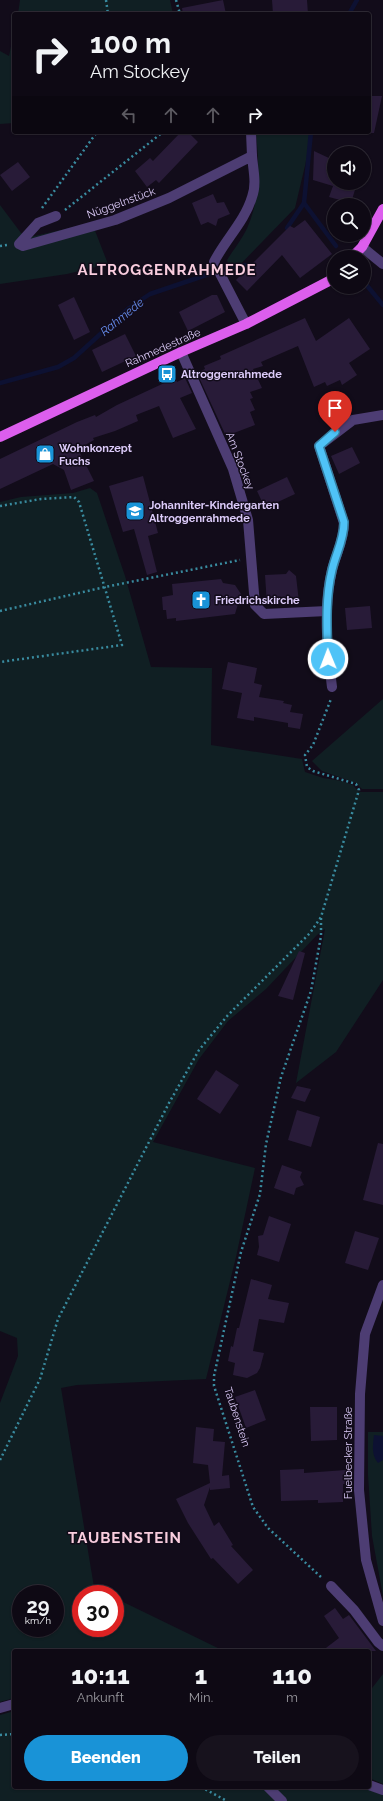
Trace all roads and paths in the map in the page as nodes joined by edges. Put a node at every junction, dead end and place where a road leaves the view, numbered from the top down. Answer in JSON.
{"nodes":[{"id":1,"x":106,"y":0,"type":"edge"},
{"id":2,"x":176,"y":0,"type":"edge"},
{"id":3,"x":108,"y":12,"type":"edge"},
{"id":4,"x":179,"y":12,"type":"edge"},
{"id":5,"x":96,"y":134,"type":"edge"},
{"id":6,"x":160,"y":134,"type":"edge"},
{"id":7,"x":251,"y":134,"type":"edge"},
{"id":8,"x":252,"y":156,"type":"junction"},
{"id":9,"x":383,"y":209,"type":"edge"},
{"id":10,"x":56,"y":216,"type":"joint"},
{"id":11,"x":38,"y":224,"type":"junction"},
{"id":12,"x":362,"y":247,"type":"junction"},
{"id":13,"x":359,"y":250,"type":"edge"},
{"id":14,"x":383,"y":264,"type":"edge"},
{"id":15,"x":327,"y":282,"type":"edge"},
{"id":16,"x":246,"y":324,"type":"junction"},
{"id":17,"x":181,"y":352,"type":"junction"},
{"id":18,"x":383,"y":415,"type":"edge"},
{"id":19,"x":0,"y":437,"type":"edge"},
{"id":20,"x":0,"y":506,"type":"edge"},
{"id":21,"x":252,"y":557,"type":"junction"},
{"id":22,"x":105,"y":587,"type":"junction"},
{"id":23,"x":0,"y":611,"type":"edge"},
{"id":24,"x":327,"y":611,"type":"junction"},
{"id":25,"x":0,"y":662,"type":"edge"},
{"id":26,"x":332,"y":687,"type":"joint"},
{"id":27,"x":321,"y":917,"type":"junction"},
{"id":28,"x":383,"y":1285,"type":"edge"},
{"id":29,"x":0,"y":1460,"type":"edge"},
{"id":30,"x":331,"y":1586,"type":"joint"},
{"id":31,"x":383,"y":1621,"type":"edge"},
{"id":32,"x":383,"y":1646,"type":"edge"},
{"id":33,"x":12,"y":1705,"type":"edge"},
{"id":34,"x":0,"y":1708,"type":"edge"},
{"id":35,"x":12,"y":1734,"type":"edge"},
{"id":36,"x":0,"y":1735,"type":"edge"},
{"id":37,"x":371,"y":1785,"type":"edge"},
{"id":38,"x":205,"y":1789,"type":"edge"},
{"id":39,"x":270,"y":1789,"type":"edge"},
{"id":40,"x":383,"y":1790,"type":"edge"},
{"id":41,"x":226,"y":1801,"type":"edge"},
{"id":42,"x":282,"y":1801,"type":"edge"}],
"edges":[{"from":1,"to":3,"type":"path"},
{"from":2,"to":4,"type":"path"},
{"from":5,"to":11,"type":"path"},
{"from":6,"to":10,"type":"path","name":"Nüggelnstück"},
{"from":7,"to":8,"type":"street"},
{"from":8,"to":11,"type":"street","name":"Nüggelnstück"},
{"from":8,"to":16,"type":"street"},
{"from":9,"to":12,"type":"main road"},
{"from":10,"to":11,"type":"street","name":"Nüggelnstück"},
{"from":12,"to":13,"type":"main road"},
{"from":12,"to":14,"type":"street"},
{"from":15,"to":16,"type":"main road","name":"Rahmedestraße"},
{"from":16,"to":17,"type":"main road","name":"Rahmedestraße"},
{"from":17,"to":19,"type":"main road","name":"Rahmedestraße"},
{"from":17,"to":21,"type":"street","name":"Am Stockey"},
{"from":18,"to":24,"type":"street"},
{"from":20,"to":22,"type":"path"},
{"from":21,"to":22,"type":"path"},
{"from":21,"to":24,"type":"street","name":"Am Stockey"},
{"from":22,"to":23,"type":"path"},
{"from":22,"to":25,"type":"path"},
{"from":24,"to":26,"type":"street"},
{"from":26,"to":27,"type":"path"},
{"from":27,"to":29,"type":"path"},
{"from":27,"to":30,"type":"path","name":"Taubenstein"},
{"from":28,"to":31,"type":"street","name":"Fuelbecker Straße"},
{"from":30,"to":32,"type":"street"},
{"from":33,"to":34,"type":"street"},
{"from":35,"to":36,"type":"path"},
{"from":37,"to":40,"type":"street"},
{"from":38,"to":41,"type":"path"},
{"from":39,"to":42,"type":"street"}]}
